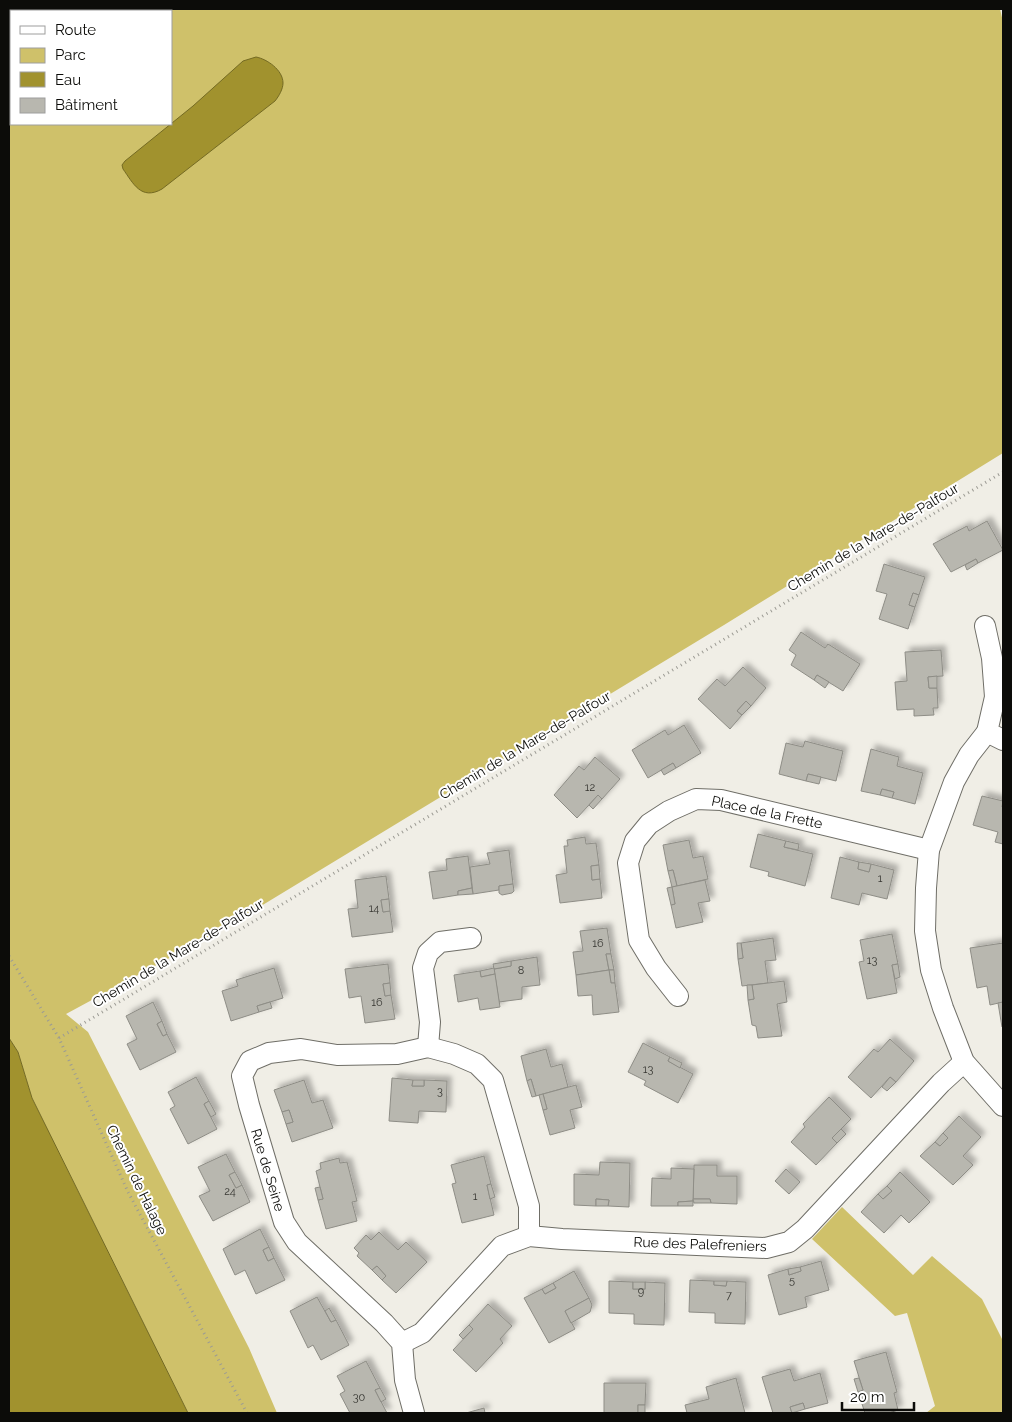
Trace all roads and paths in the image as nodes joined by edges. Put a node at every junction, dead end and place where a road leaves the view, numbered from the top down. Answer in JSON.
{"nodes":[{"id":1,"x":1003,"y":472,"type":"edge"},
{"id":2,"x":985,"y":626,"type":"dead end"},
{"id":3,"x":995,"y":736,"type":"edge"},
{"id":4,"x":929,"y":850,"type":"junction"},
{"id":5,"x":471,"y":938,"type":"dead end"},
{"id":6,"x":9,"y":956,"type":"edge"},
{"id":7,"x":678,"y":996,"type":"dead end"},
{"id":8,"x":59,"y":1038,"type":"junction"},
{"id":9,"x":428,"y":1047,"type":"junction"},
{"id":10,"x":964,"y":1062,"type":"junction"},
{"id":11,"x":1003,"y":1106,"type":"edge"},
{"id":12,"x":529,"y":1236,"type":"junction"},
{"id":13,"x":402,"y":1343,"type":"junction"},
{"id":14,"x":246,"y":1413,"type":"edge"},
{"id":15,"x":414,"y":1413,"type":"edge"}],
"edges":[{"from":1,"to":8,"type":"path","name":"Chemin de la Mare-de-Palfour"},
{"from":2,"to":3,"type":"street"},
{"from":3,"to":4,"type":"street"},
{"from":4,"to":7,"type":"street","name":"Place de la Frette"},
{"from":4,"to":10,"type":"street"},
{"from":5,"to":9,"type":"street"},
{"from":6,"to":8,"type":"path","name":"Chemin de Halage"},
{"from":8,"to":14,"type":"path","name":"Chemin de Halage"},
{"from":9,"to":12,"type":"street","name":"Rue de Seine"},
{"from":9,"to":13,"type":"street","name":"Rue de Seine"},
{"from":10,"to":11,"type":"street"},
{"from":10,"to":12,"type":"street","name":"Rue des Palefreniers"},
{"from":12,"to":13,"type":"street","name":"Rue des Palefreniers"},
{"from":13,"to":15,"type":"street"}]}
